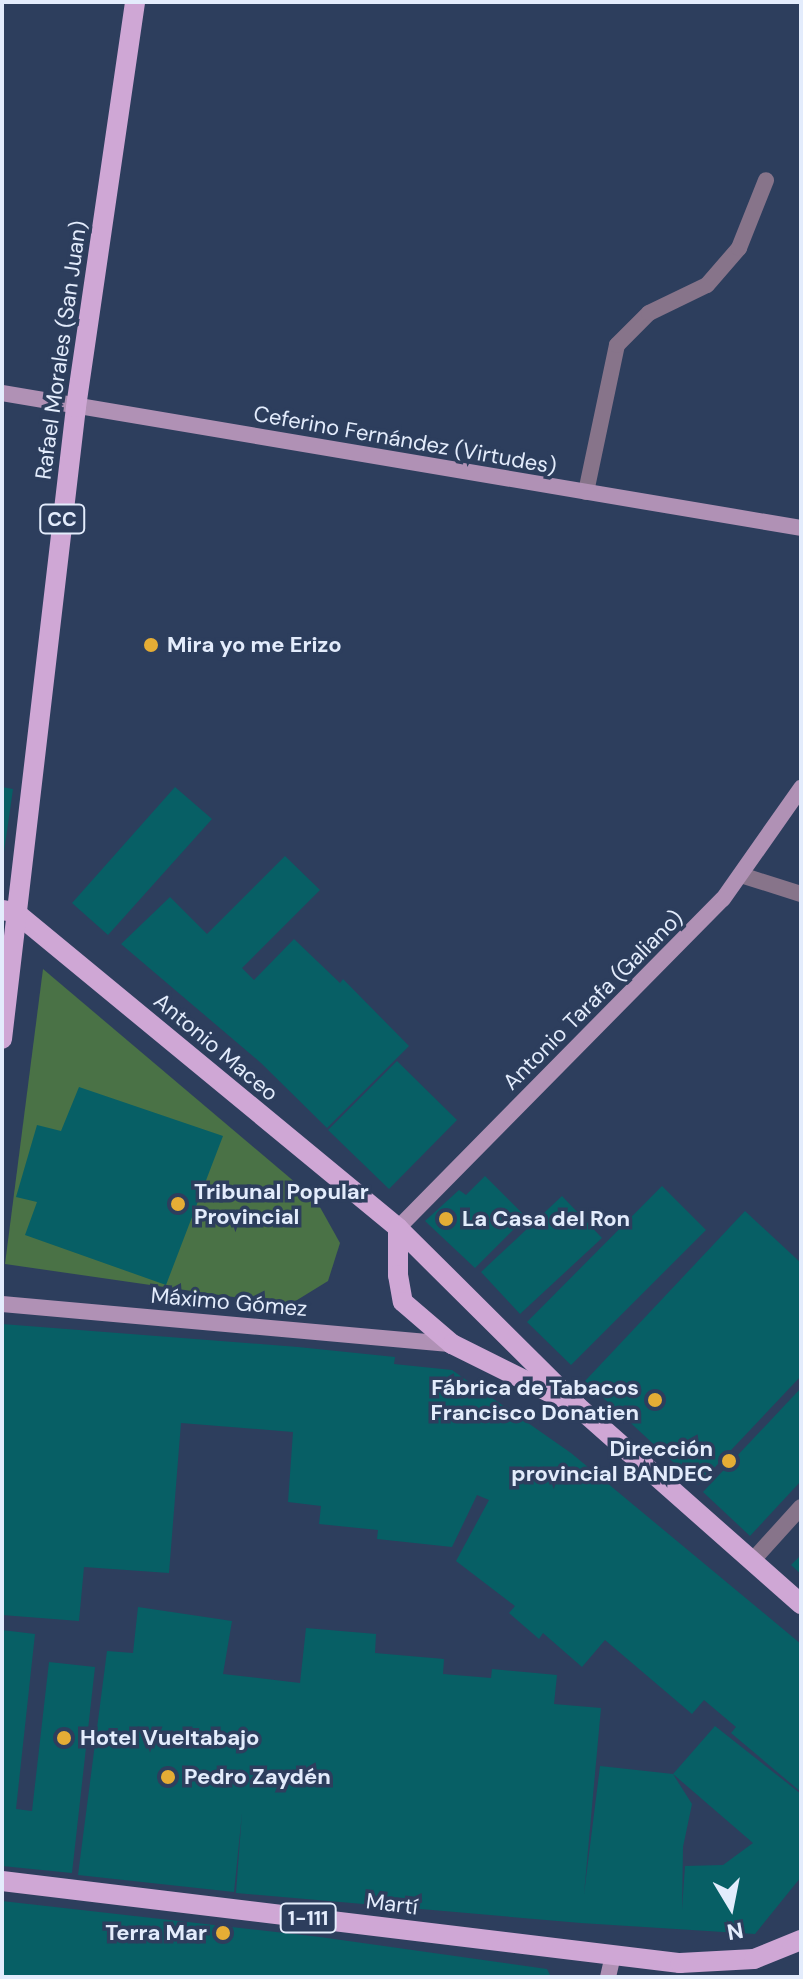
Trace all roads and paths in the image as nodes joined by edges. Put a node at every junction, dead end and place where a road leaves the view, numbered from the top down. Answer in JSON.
{"nodes":[{"id":1,"x":135,"y":2,"type":"edge"},
{"id":2,"x":766,"y":180,"type":"dead end"},
{"id":3,"x":2,"y":393,"type":"edge"},
{"id":4,"x":76,"y":407,"type":"junction"},
{"id":5,"x":586,"y":492,"type":"junction"},
{"id":6,"x":801,"y":528,"type":"edge"},
{"id":7,"x":801,"y":788,"type":"edge"},
{"id":8,"x":741,"y":875,"type":"junction"},
{"id":9,"x":801,"y":894,"type":"edge"},
{"id":10,"x":9,"y":911,"type":"edge"},
{"id":11,"x":2,"y":1039,"type":"edge"},
{"id":12,"x":398,"y":1228,"type":"junction"},
{"id":13,"x":2,"y":1304,"type":"edge"},
{"id":14,"x":452,"y":1344,"type":"junction"},
{"id":15,"x":577,"y":1406,"type":"junction"},
{"id":16,"x":801,"y":1507,"type":"edge"},
{"id":17,"x":752,"y":1561,"type":"junction"},
{"id":18,"x":801,"y":1604,"type":"edge"},
{"id":19,"x":2,"y":1881,"type":"edge"},
{"id":20,"x":801,"y":1940,"type":"edge"},
{"id":21,"x":613,"y":1955,"type":"junction"},
{"id":22,"x":680,"y":1963,"type":"junction"},
{"id":23,"x":608,"y":1977,"type":"edge"},
{"id":24,"x":726,"y":1977,"type":"edge"}],
"edges":[{"from":1,"to":4,"type":"main road","name":"Rafael Morales (San Juan)","number":"CC"},
{"from":2,"to":5,"type":"street"},
{"from":3,"to":4,"type":"main road","name":"Ceferino Fernández (Virtudes)"},
{"from":4,"to":5,"type":"main road","name":"Ceferino Fernández (Virtudes)"},
{"from":4,"to":10,"type":"main road","name":"Rafael Morales (San Juan)","number":"CC"},
{"from":5,"to":6,"type":"main road","name":"Ceferino Fernández (Virtudes)"},
{"from":7,"to":8,"type":"main road","name":"Antonio Tarafa (Galiano)"},
{"from":8,"to":9,"type":"street"},
{"from":8,"to":12,"type":"main road","name":"Antonio Tarafa (Galiano)"},
{"from":10,"to":11,"type":"main road","name":"Rafael Morales (San Juan)","number":"CC"},
{"from":10,"to":12,"type":"main road","name":"Antonio Maceo"},
{"from":12,"to":14,"type":"main road","name":"Antonio Maceo"},
{"from":12,"to":15,"type":"main road","name":"Antonio Maceo"},
{"from":13,"to":14,"type":"main road","name":"Máximo Gómez"},
{"from":14,"to":15,"type":"main road","name":"Antonio Maceo"},
{"from":15,"to":17,"type":"main road","name":"Antonio Maceo"},
{"from":16,"to":17,"type":"street"},
{"from":17,"to":18,"type":"main road","name":"Antonio Maceo"},
{"from":19,"to":21,"type":"main road","name":"Martí","number":"1-111"},
{"from":20,"to":22,"type":"main road","number":"1-111"},
{"from":21,"to":22,"type":"main road","name":"Martí","number":"1-111"},
{"from":21,"to":23,"type":"main road"},
{"from":22,"to":24,"type":"main road","number":"1-111"}]}
